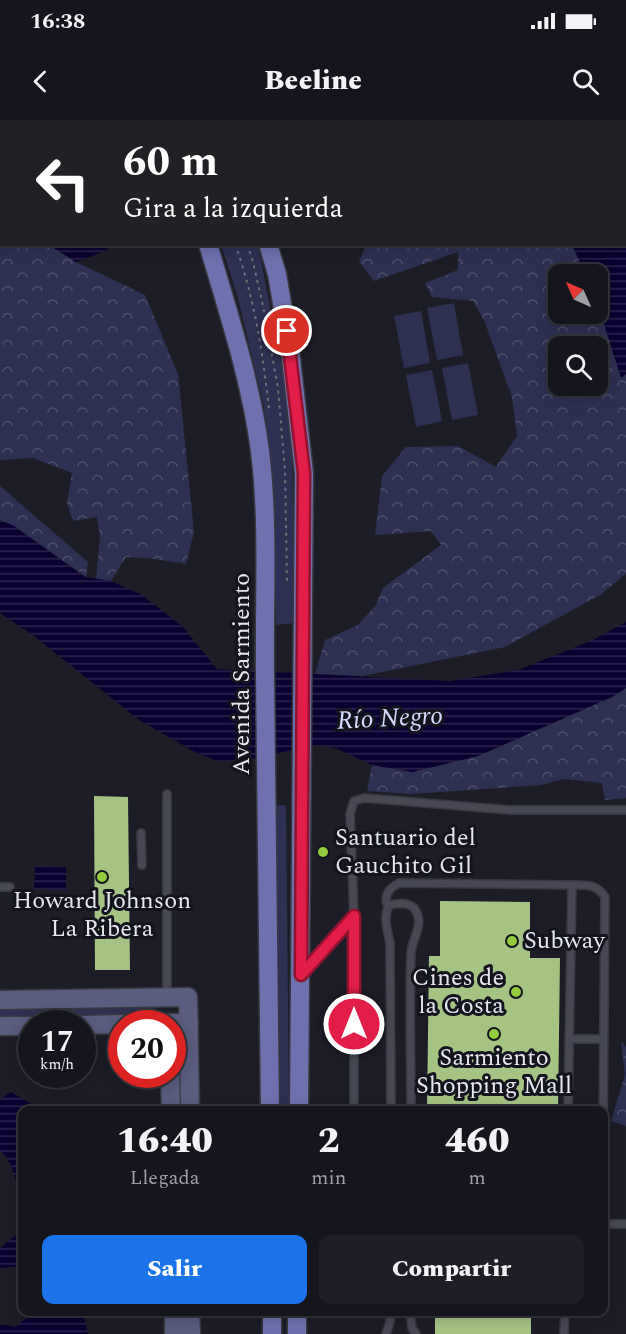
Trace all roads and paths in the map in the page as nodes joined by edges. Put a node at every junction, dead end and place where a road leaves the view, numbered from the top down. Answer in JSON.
{"nodes":[{"id":1,"x":209,"y":246,"type":"edge"},
{"id":2,"x":248,"y":246,"type":"edge"},
{"id":3,"x":269,"y":246,"type":"edge"},
{"id":4,"x":287,"y":588,"type":"dead end"},
{"id":5,"x":168,"y":794,"type":"dead end"},
{"id":6,"x":626,"y":810,"type":"edge"},
{"id":7,"x":141,"y":833,"type":"dead end"},
{"id":8,"x":142,"y":866,"type":"dead end"},
{"id":9,"x":572,"y":885,"type":"junction"},
{"id":10,"x":0,"y":887,"type":"edge"},
{"id":11,"x":10,"y":887,"type":"dead end"},
{"id":12,"x":389,"y":905,"type":"junction"},
{"id":13,"x":354,"y":916,"type":"junction"},
{"id":14,"x":301,"y":975,"type":"junction"},
{"id":15,"x":167,"y":999,"type":"junction"},
{"id":16,"x":0,"y":1000,"type":"edge"},
{"id":17,"x":167,"y":1010,"type":"edge"},
{"id":18,"x":189,"y":1023,"type":"joint"},
{"id":19,"x":0,"y":1026,"type":"edge"},
{"id":20,"x":18,"y":1026,"type":"edge"},
{"id":21,"x":570,"y":1039,"type":"junction"},
{"id":22,"x":604,"y":1039,"type":"junction"},
{"id":23,"x":170,"y":1088,"type":"edge"},
{"id":24,"x":171,"y":1106,"type":"edge"},
{"id":25,"x":190,"y":1106,"type":"edge"},
{"id":26,"x":270,"y":1106,"type":"edge"},
{"id":27,"x":299,"y":1106,"type":"edge"},
{"id":28,"x":354,"y":1106,"type":"edge"},
{"id":29,"x":391,"y":1106,"type":"edge"},
{"id":30,"x":411,"y":1106,"type":"edge"},
{"id":31,"x":568,"y":1106,"type":"edge"},
{"id":32,"x":603,"y":1106,"type":"edge"},
{"id":33,"x":608,"y":1224,"type":"edge"},
{"id":34,"x":626,"y":1224,"type":"edge"},
{"id":35,"x":174,"y":1316,"type":"edge"},
{"id":36,"x":190,"y":1316,"type":"edge"},
{"id":37,"x":272,"y":1316,"type":"edge"},
{"id":38,"x":297,"y":1316,"type":"edge"},
{"id":39,"x":390,"y":1316,"type":"edge"},
{"id":40,"x":410,"y":1316,"type":"edge"},
{"id":41,"x":565,"y":1316,"type":"edge"},
{"id":42,"x":174,"y":1334,"type":"edge"},
{"id":43,"x":190,"y":1334,"type":"edge"},
{"id":44,"x":272,"y":1334,"type":"edge"},
{"id":45,"x":297,"y":1334,"type":"edge"},
{"id":46,"x":386,"y":1334,"type":"edge"},
{"id":47,"x":416,"y":1334,"type":"edge"},
{"id":48,"x":564,"y":1334,"type":"edge"}],
"edges":[{"from":1,"to":26,"type":"main road","name":"Avenida Sarmiento"},
{"from":2,"to":4,"type":"path"},
{"from":3,"to":14,"type":"main road"},
{"from":5,"to":15,"type":"lane"},
{"from":6,"to":13,"type":"lane"},
{"from":7,"to":8,"type":"lane"},
{"from":9,"to":12,"type":"lane"},
{"from":9,"to":21,"type":"lane"},
{"from":9,"to":22,"type":"lane"},
{"from":10,"to":11,"type":"lane"},
{"from":12,"to":29,"type":"lane"},
{"from":12,"to":30,"type":"lane"},
{"from":13,"to":14,"type":"lane"},
{"from":13,"to":28,"type":"lane"},
{"from":14,"to":27,"type":"main road"},
{"from":15,"to":16,"type":"street"},
{"from":15,"to":17,"type":"street"},
{"from":15,"to":18,"type":"street"},
{"from":18,"to":25,"type":"street"},
{"from":19,"to":20,"type":"street"},
{"from":21,"to":22,"type":"lane"},
{"from":21,"to":31,"type":"lane"},
{"from":22,"to":32,"type":"lane"},
{"from":23,"to":24,"type":"street"},
{"from":33,"to":34,"type":"lane"},
{"from":35,"to":42,"type":"street"},
{"from":36,"to":43,"type":"street"},
{"from":37,"to":44,"type":"main road"},
{"from":38,"to":45,"type":"main road"},
{"from":39,"to":46,"type":"lane"},
{"from":40,"to":47,"type":"lane"},
{"from":41,"to":48,"type":"lane"}]}
